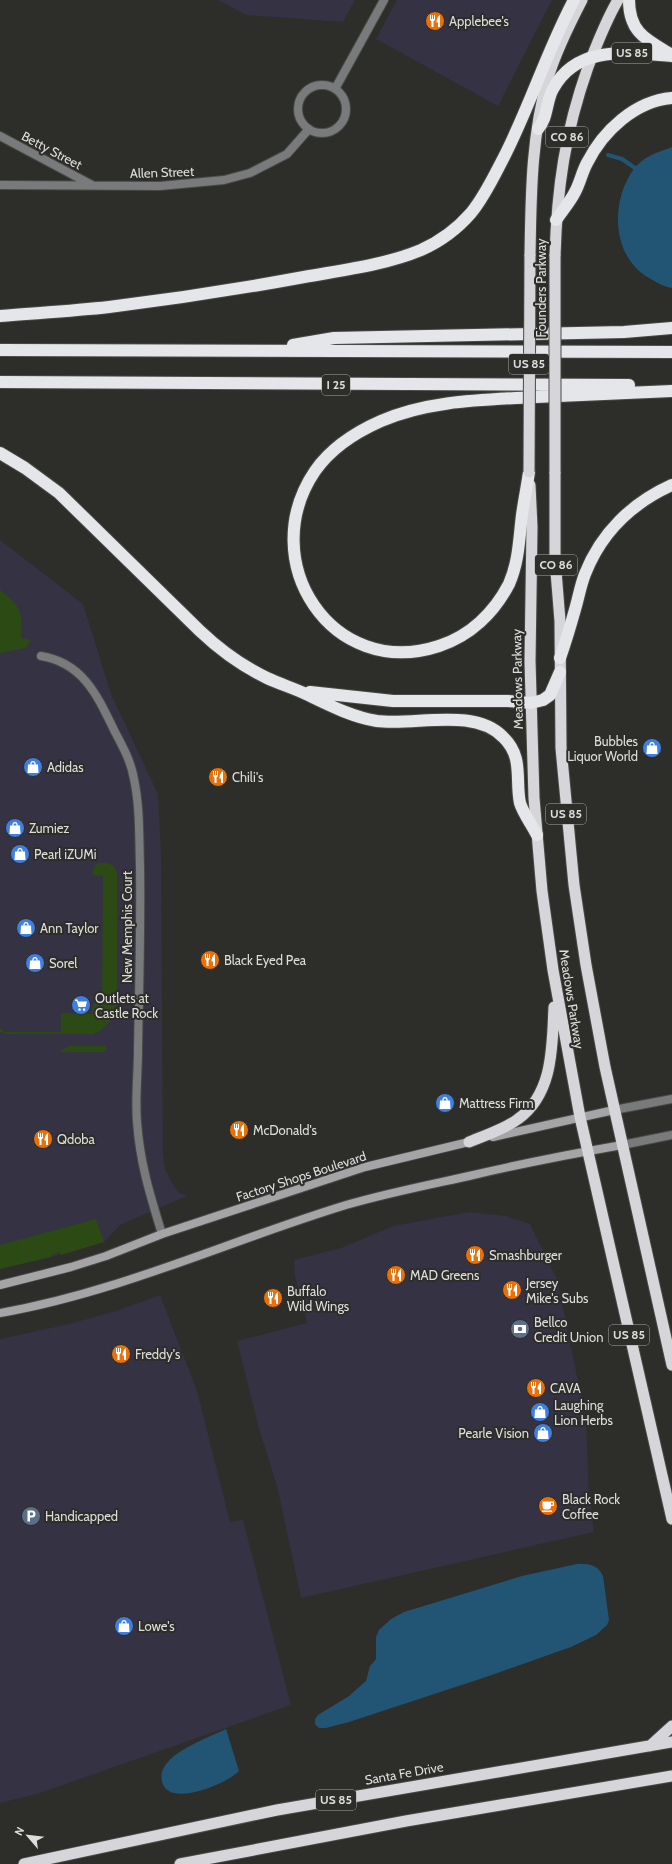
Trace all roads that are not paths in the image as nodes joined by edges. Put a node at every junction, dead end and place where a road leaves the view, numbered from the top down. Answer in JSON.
{"nodes":[{"id":1,"x":384,"y":0,"type":"edge"},
{"id":2,"x":574,"y":0,"type":"edge"},
{"id":3,"x":582,"y":0,"type":"edge"},
{"id":4,"x":618,"y":0,"type":"edge"},
{"id":5,"x":628,"y":0,"type":"edge"},
{"id":6,"x":672,"y":56,"type":"edge"},
{"id":7,"x":592,"y":57,"type":"junction"},
{"id":8,"x":335,"y":89,"type":"junction"},
{"id":9,"x":672,"y":98,"type":"edge"},
{"id":10,"x":309,"y":129,"type":"junction"},
{"id":11,"x":538,"y":129,"type":"junction"},
{"id":12,"x":0,"y":136,"type":"edge"},
{"id":13,"x":0,"y":185,"type":"edge"},
{"id":14,"x":92,"y":186,"type":"junction"},
{"id":15,"x":556,"y":220,"type":"junction"},
{"id":16,"x":0,"y":316,"type":"edge"},
{"id":17,"x":672,"y":328,"type":"edge"},
{"id":18,"x":0,"y":350,"type":"edge"},
{"id":19,"x":264,"y":351,"type":"junction"},
{"id":20,"x":672,"y":352,"type":"edge"},
{"id":21,"x":0,"y":382,"type":"edge"},
{"id":22,"x":672,"y":385,"type":"edge"},
{"id":23,"x":672,"y":391,"type":"edge"},
{"id":24,"x":0,"y":453,"type":"edge"},
{"id":25,"x":530,"y":472,"type":"junction"},
{"id":26,"x":672,"y":485,"type":"edge"},
{"id":27,"x":41,"y":656,"type":"dead end"},
{"id":28,"x":560,"y":658,"type":"junction"},
{"id":29,"x":560,"y":672,"type":"junction"},
{"id":30,"x":299,"y":691,"type":"junction"},
{"id":31,"x":531,"y":703,"type":"junction"},
{"id":32,"x":537,"y":835,"type":"junction"},
{"id":33,"x":555,"y":986,"type":"junction"},
{"id":34,"x":672,"y":1098,"type":"edge"},
{"id":35,"x":614,"y":1110,"type":"junction"},
{"id":36,"x":580,"y":1117,"type":"junction"},
{"id":37,"x":672,"y":1135,"type":"edge"},
{"id":38,"x":469,"y":1142,"type":"junction"},
{"id":39,"x":622,"y":1145,"type":"junction"},
{"id":40,"x":588,"y":1151,"type":"junction"},
{"id":41,"x":162,"y":1234,"type":"junction"},
{"id":42,"x":0,"y":1284,"type":"edge"},
{"id":43,"x":0,"y":1313,"type":"edge"},
{"id":44,"x":672,"y":1364,"type":"edge"},
{"id":45,"x":672,"y":1519,"type":"edge"},
{"id":46,"x":672,"y":1726,"type":"edge"},
{"id":47,"x":672,"y":1742,"type":"edge"},
{"id":48,"x":650,"y":1746,"type":"junction"},
{"id":49,"x":670,"y":1777,"type":"edge"},
{"id":50,"x":24,"y":1864,"type":"edge"},
{"id":51,"x":180,"y":1864,"type":"edge"}],
"edges":[{"from":1,"to":8,"type":"street"},
{"from":2,"to":16,"type":"highway"},
{"from":3,"to":11,"type":"highway","name":"Founders Parkway","number":"CO 86"},
{"from":4,"to":7,"type":"highway","name":"Founders Parkway","number":"CO 86"},
{"from":5,"to":6,"type":"highway"},
{"from":6,"to":7,"type":"highway","number":"US 85"},
{"from":7,"to":11,"type":"highway","number":"US 85"},
{"from":7,"to":15,"type":"highway","name":"Founders Parkway","number":"CO 86"},
{"from":8,"to":10,"type":"street"},
{"from":8,"to":10,"type":"street"},
{"from":9,"to":15,"type":"highway"},
{"from":10,"to":14,"type":"street","name":"Allen Street"},
{"from":11,"to":25,"type":"highway","name":"Founders Parkway","number":"US 85","bridge":true},
{"from":12,"to":14,"type":"street","name":"Betty Street"},
{"from":13,"to":14,"type":"street","name":"Allen Street"},
{"from":15,"to":28,"type":"highway","name":"Founders Parkway","number":"CO 86","bridge":true},
{"from":17,"to":19,"type":"highway"},
{"from":18,"to":19,"type":"highway"},
{"from":19,"to":20,"type":"highway"},
{"from":21,"to":22,"type":"highway","number":"I 25"},
{"from":23,"to":25,"type":"highway"},
{"from":24,"to":30,"type":"highway"},
{"from":25,"to":31,"type":"highway","name":"Meadows Parkway","number":"US 85"},
{"from":26,"to":28,"type":"highway","number":"US 85"},
{"from":27,"to":41,"type":"street","name":"New Memphis Court"},
{"from":28,"to":29,"type":"highway","name":"Meadows Parkway","number":"US 85"},
{"from":29,"to":31,"type":"highway"},
{"from":29,"to":35,"type":"highway","name":"Meadows Parkway","number":"US 85"},
{"from":30,"to":31,"type":"highway"},
{"from":30,"to":32,"type":"highway"},
{"from":31,"to":32,"type":"highway","name":"Meadows Parkway","number":"US 85"},
{"from":32,"to":33,"type":"highway","name":"Meadows Parkway","number":"US 85"},
{"from":33,"to":36,"type":"highway","name":"Meadows Parkway","number":"US 85"},
{"from":33,"to":38,"type":"highway"},
{"from":34,"to":35,"type":"street"},
{"from":35,"to":36,"type":"main road","name":"Factory Shops Boulevard"},
{"from":35,"to":39,"type":"highway","name":"Meadows Parkway","number":"US 85"},
{"from":36,"to":38,"type":"main road","name":"Factory Shops Boulevard"},
{"from":36,"to":40,"type":"highway","name":"Meadows Parkway","number":"US 85"},
{"from":37,"to":39,"type":"street"},
{"from":38,"to":41,"type":"main road","name":"Factory Shops Boulevard"},
{"from":39,"to":40,"type":"main road"},
{"from":39,"to":44,"type":"highway","name":"Meadows Parkway","number":"US 85"},
{"from":40,"to":43,"type":"main road"},
{"from":40,"to":45,"type":"highway","name":"Meadows Parkway","number":"US 85"},
{"from":41,"to":42,"type":"main road","name":"Factory Shops Boulevard"},
{"from":46,"to":48,"type":"highway"},
{"from":47,"to":48,"type":"highway","name":"Santa Fe Drive"},
{"from":48,"to":50,"type":"highway","name":"Santa Fe Drive","number":"US 85"},
{"from":49,"to":51,"type":"highway"}]}
